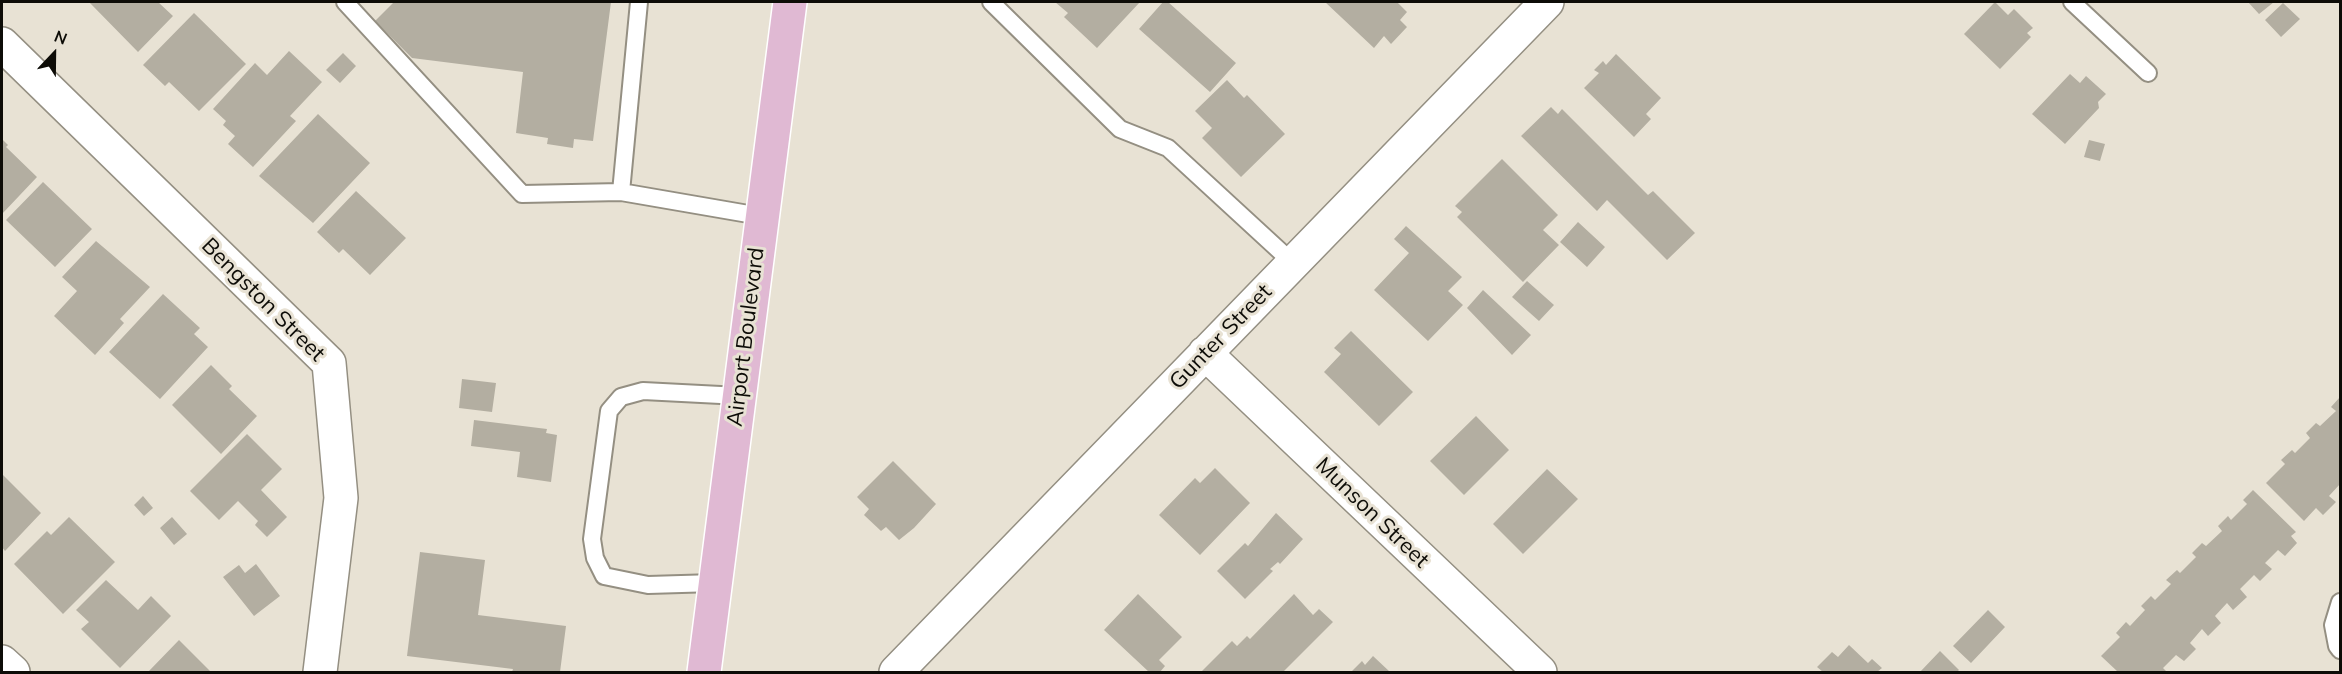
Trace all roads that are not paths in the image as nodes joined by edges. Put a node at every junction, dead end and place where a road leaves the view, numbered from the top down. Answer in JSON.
{"nodes":[{"id":1,"x":345,"y":2,"type":"edge"},
{"id":2,"x":639,"y":2,"type":"edge"},
{"id":3,"x":790,"y":2,"type":"edge"},
{"id":4,"x":991,"y":2,"type":"edge"},
{"id":5,"x":1547,"y":2,"type":"edge"},
{"id":6,"x":2072,"y":2,"type":"edge"},
{"id":7,"x":2,"y":44,"type":"edge"},
{"id":8,"x":2148,"y":73,"type":"dead end"},
{"id":9,"x":621,"y":192,"type":"junction"},
{"id":10,"x":760,"y":216,"type":"junction"},
{"id":11,"x":1293,"y":263,"type":"junction"},
{"id":12,"x":1205,"y":353,"type":"junction"},
{"id":13,"x":740,"y":396,"type":"junction"},
{"id":14,"x":715,"y":583,"type":"junction"},
{"id":15,"x":2340,"y":602,"type":"edge"},
{"id":16,"x":2340,"y":650,"type":"edge"},
{"id":17,"x":2,"y":662,"type":"edge"},
{"id":18,"x":13,"y":672,"type":"edge"},
{"id":19,"x":320,"y":672,"type":"edge"},
{"id":20,"x":704,"y":672,"type":"edge"},
{"id":21,"x":896,"y":672,"type":"edge"},
{"id":22,"x":1540,"y":672,"type":"edge"}],
"edges":[{"from":1,"to":9,"type":"lane"},
{"from":2,"to":9,"type":"lane"},
{"from":3,"to":10,"type":"main road","name":"Airport Boulevard"},
{"from":4,"to":11,"type":"lane"},
{"from":5,"to":11,"type":"street","name":"Gunter Street"},
{"from":6,"to":8,"type":"lane"},
{"from":7,"to":19,"type":"street","name":"Bengston Street"},
{"from":9,"to":10,"type":"lane"},
{"from":10,"to":13,"type":"main road","name":"Airport Boulevard"},
{"from":11,"to":12,"type":"street","name":"Gunter Street"},
{"from":12,"to":21,"type":"street","name":"Gunter Street"},
{"from":12,"to":22,"type":"street","name":"Munson Street"},
{"from":13,"to":14,"type":"main road","name":"Airport Boulevard"},
{"from":13,"to":14,"type":"lane"},
{"from":14,"to":20,"type":"main road","name":"Airport Boulevard"},
{"from":15,"to":16,"type":"lane"},
{"from":17,"to":18,"type":"street"}]}
